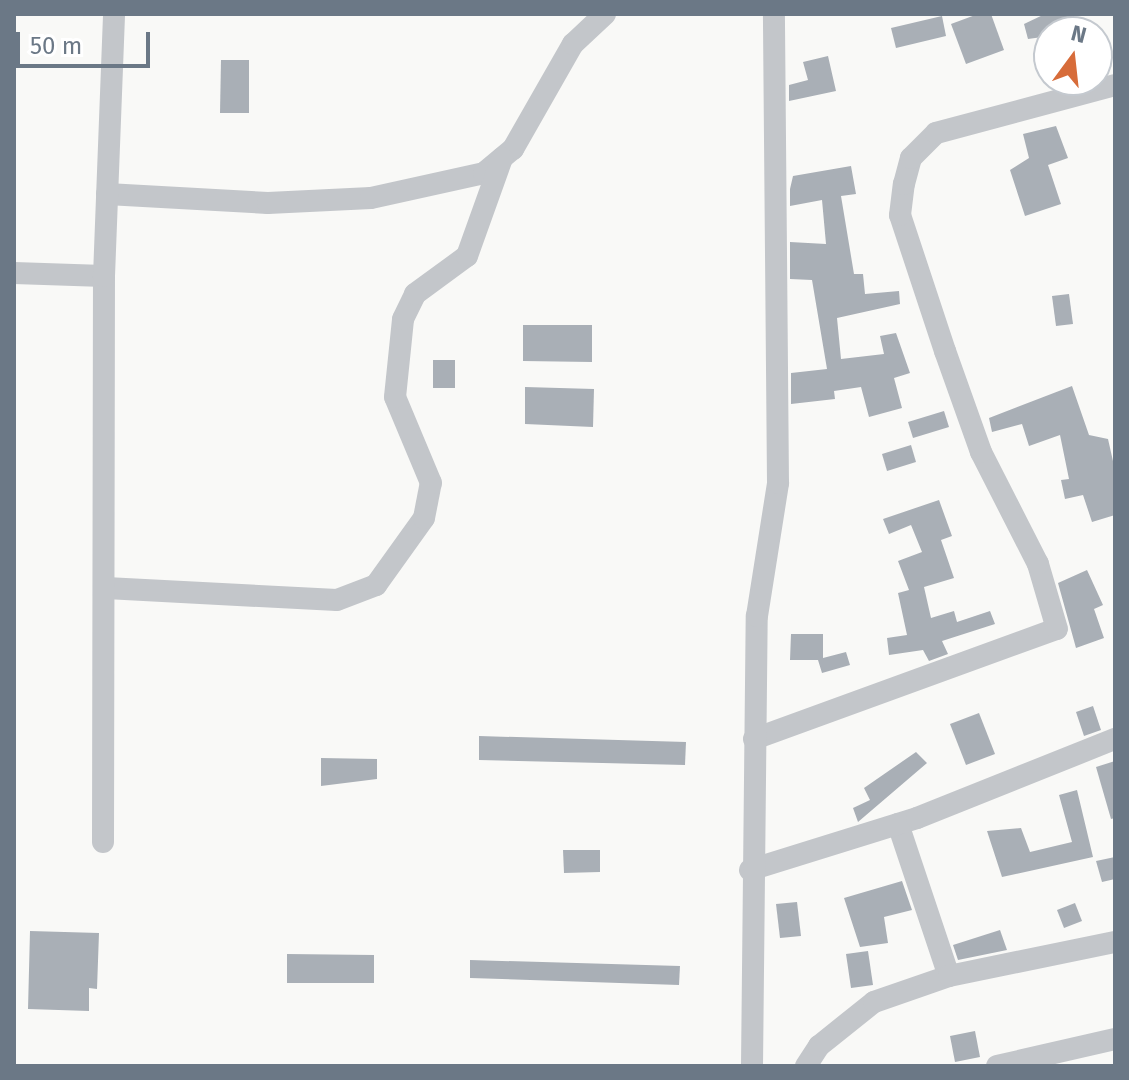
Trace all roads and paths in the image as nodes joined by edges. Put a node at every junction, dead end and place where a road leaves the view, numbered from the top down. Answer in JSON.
{"nodes":[{"id":1,"x":114,"y":14,"type":"edge"},
{"id":2,"x":605,"y":14,"type":"edge"},
{"id":3,"x":774,"y":14,"type":"edge"},
{"id":4,"x":1115,"y":85,"type":"edge"},
{"id":5,"x":502,"y":158,"type":"junction"},
{"id":6,"x":107,"y":194,"type":"junction"},
{"id":7,"x":14,"y":273,"type":"edge"},
{"id":8,"x":104,"y":276,"type":"junction"},
{"id":9,"x":106,"y":588,"type":"junction"},
{"id":10,"x":754,"y":739,"type":"junction"},
{"id":11,"x":1115,"y":739,"type":"edge"},
{"id":12,"x":898,"y":824,"type":"junction"},
{"id":13,"x":103,"y":842,"type":"dead end"},
{"id":14,"x":750,"y":870,"type":"junction"},
{"id":15,"x":1115,"y":942,"type":"edge"},
{"id":16,"x":949,"y":976,"type":"junction"},
{"id":17,"x":1115,"y":1039,"type":"edge"},
{"id":18,"x":752,"y":1066,"type":"edge"},
{"id":19,"x":806,"y":1066,"type":"edge"},
{"id":20,"x":997,"y":1066,"type":"edge"}],
"edges":[{"from":1,"to":6,"type":"street"},
{"from":2,"to":5,"type":"street"},
{"from":3,"to":10,"type":"street"},
{"from":4,"to":10,"type":"street"},
{"from":5,"to":6,"type":"street"},
{"from":5,"to":9,"type":"street"},
{"from":6,"to":8,"type":"street"},
{"from":7,"to":8,"type":"street"},
{"from":8,"to":9,"type":"street"},
{"from":9,"to":13,"type":"street"},
{"from":10,"to":14,"type":"street"},
{"from":11,"to":12,"type":"street"},
{"from":12,"to":14,"type":"street"},
{"from":12,"to":16,"type":"street"},
{"from":14,"to":18,"type":"street"},
{"from":15,"to":16,"type":"street"},
{"from":16,"to":19,"type":"street"},
{"from":17,"to":20,"type":"street"}]}
